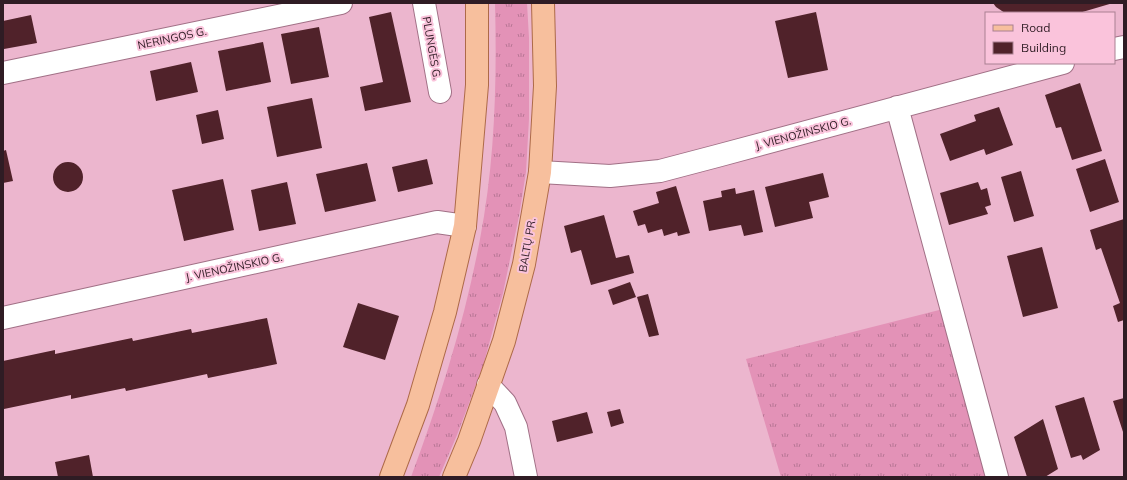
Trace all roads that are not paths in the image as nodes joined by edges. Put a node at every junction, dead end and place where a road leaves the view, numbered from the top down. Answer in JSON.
{"nodes":[{"id":1,"x":340,"y":3,"type":"edge"},
{"id":2,"x":424,"y":3,"type":"edge"},
{"id":3,"x":477,"y":3,"type":"edge"},
{"id":4,"x":543,"y":3,"type":"edge"},
{"id":5,"x":1059,"y":64,"type":"edge"},
{"id":6,"x":3,"y":73,"type":"edge"},
{"id":7,"x":440,"y":92,"type":"dead end"},
{"id":8,"x":897,"y":107,"type":"junction"},
{"id":9,"x":540,"y":172,"type":"junction"},
{"id":10,"x":465,"y":226,"type":"junction"},
{"id":11,"x":3,"y":318,"type":"edge"},
{"id":12,"x":488,"y":385,"type":"junction"},
{"id":13,"x":391,"y":477,"type":"edge"},
{"id":14,"x":454,"y":477,"type":"edge"},
{"id":15,"x":526,"y":477,"type":"edge"},
{"id":16,"x":996,"y":477,"type":"edge"}],
"edges":[{"from":1,"to":6,"type":"street","name":"NERINGOS G."},
{"from":2,"to":7,"type":"street","name":"PLUNGĖS G."},
{"from":3,"to":10,"type":"main road"},
{"from":4,"to":9,"type":"main road","name":"BALTŲ PR."},
{"from":5,"to":8,"type":"street","name":"J. VIENOŽINSKIO G."},
{"from":8,"to":9,"type":"street","name":"J. VIENOŽINSKIO G."},
{"from":8,"to":16,"type":"street"},
{"from":9,"to":12,"type":"main road","name":"BALTŲ PR."},
{"from":10,"to":11,"type":"street","name":"J. VIENOŽINSKIO G."},
{"from":10,"to":13,"type":"main road"},
{"from":12,"to":14,"type":"main road","name":"BALTŲ PR."},
{"from":12,"to":15,"type":"street"}]}
